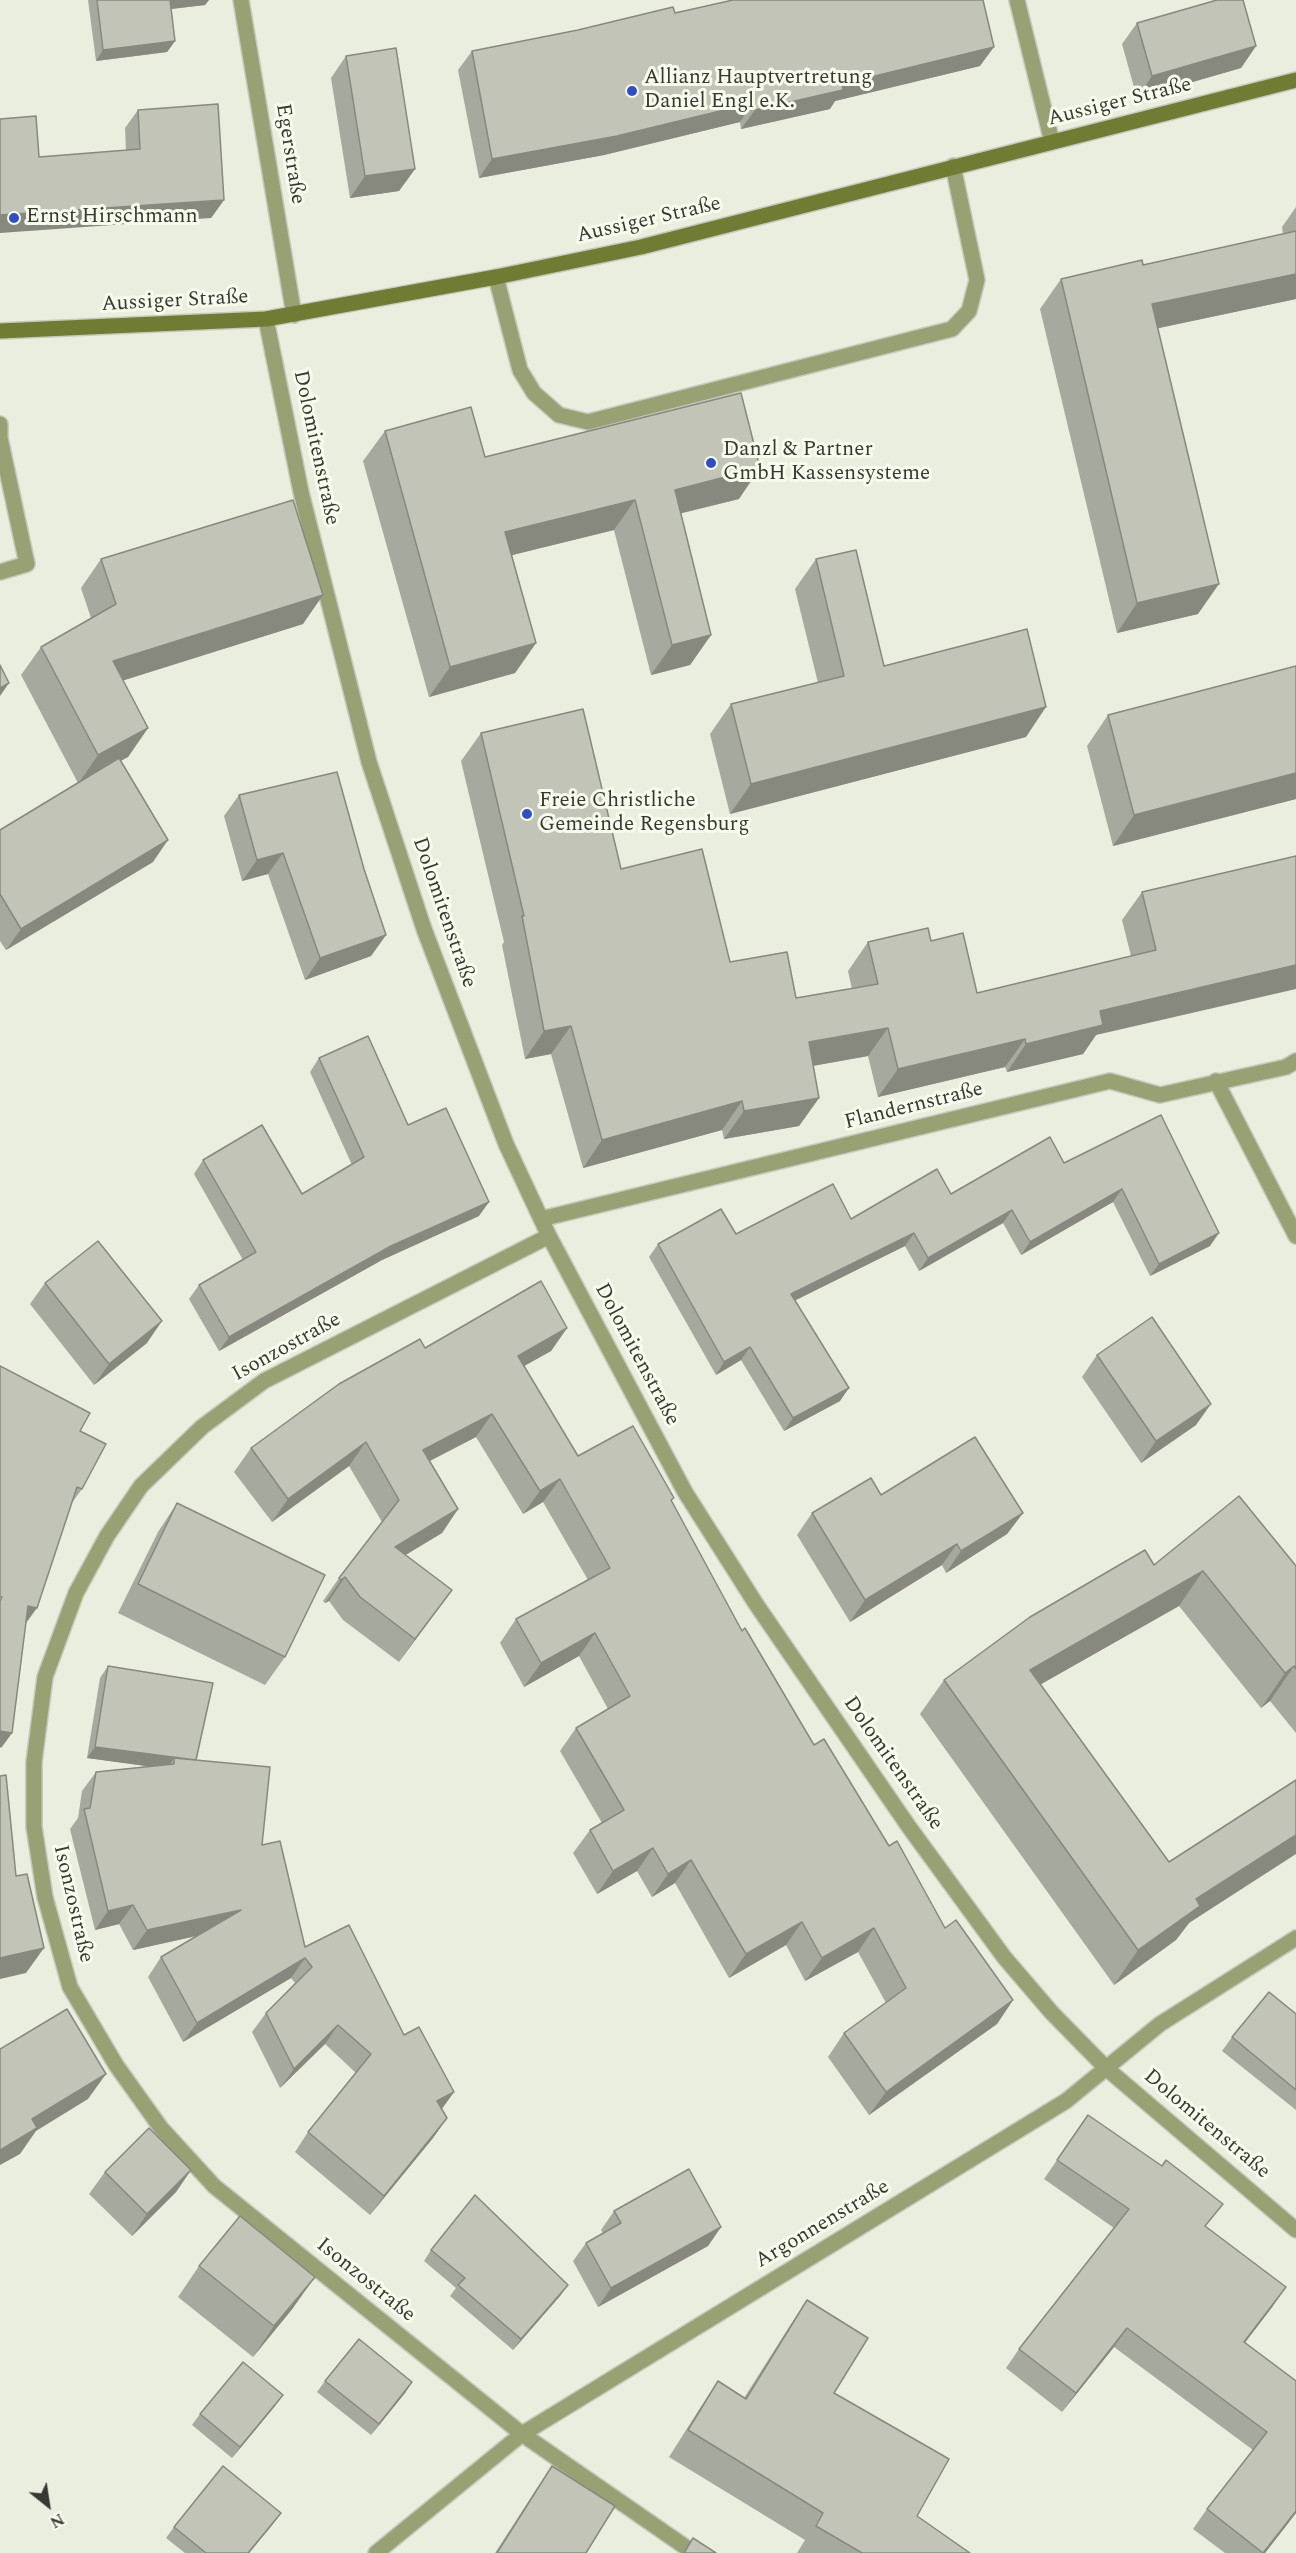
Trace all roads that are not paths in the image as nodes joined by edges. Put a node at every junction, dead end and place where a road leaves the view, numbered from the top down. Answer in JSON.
{"nodes":[{"id":1,"x":241,"y":0,"type":"edge"},
{"id":2,"x":1017,"y":0,"type":"edge"},
{"id":3,"x":1296,"y":81,"type":"edge"},
{"id":4,"x":1052,"y":142,"type":"junction"},
{"id":5,"x":952,"y":166,"type":"junction"},
{"id":6,"x":496,"y":277,"type":"junction"},
{"id":7,"x":294,"y":315,"type":"junction"},
{"id":8,"x":266,"y":319,"type":"junction"},
{"id":9,"x":0,"y":331,"type":"edge"},
{"id":10,"x":0,"y":424,"type":"edge"},
{"id":11,"x":0,"y":572,"type":"edge"},
{"id":12,"x":1296,"y":1061,"type":"edge"},
{"id":13,"x":1216,"y":1081,"type":"junction"},
{"id":14,"x":541,"y":1219,"type":"junction"},
{"id":15,"x":549,"y":1236,"type":"junction"},
{"id":16,"x":1296,"y":1236,"type":"edge"},
{"id":17,"x":1296,"y":1938,"type":"edge"},
{"id":18,"x":1106,"y":2068,"type":"junction"},
{"id":19,"x":1296,"y":2230,"type":"edge"},
{"id":20,"x":522,"y":2434,"type":"junction"},
{"id":21,"x":376,"y":2553,"type":"edge"},
{"id":22,"x":694,"y":2553,"type":"edge"}],
"edges":[{"from":1,"to":7,"type":"street","name":"Egerstraße"},
{"from":2,"to":4,"type":"street"},
{"from":3,"to":4,"type":"street","name":"Aussiger Straße"},
{"from":4,"to":5,"type":"street","name":"Aussiger Straße"},
{"from":5,"to":6,"type":"street","name":"Aussiger Straße"},
{"from":5,"to":6,"type":"street"},
{"from":6,"to":7,"type":"street","name":"Aussiger Straße"},
{"from":7,"to":8,"type":"street","name":"Aussiger Straße"},
{"from":8,"to":9,"type":"street","name":"Aussiger Straße"},
{"from":8,"to":14,"type":"street","name":"Dolomitenstraße"},
{"from":10,"to":11,"type":"street"},
{"from":12,"to":13,"type":"street","name":"Flandernstraße"},
{"from":13,"to":14,"type":"street","name":"Flandernstraße"},
{"from":13,"to":16,"type":"street"},
{"from":14,"to":15,"type":"street","name":"Dolomitenstraße"},
{"from":15,"to":18,"type":"street","name":"Dolomitenstraße"},
{"from":15,"to":20,"type":"street","name":"Isonzostraße"},
{"from":17,"to":18,"type":"street","name":"Argonnenstraße"},
{"from":18,"to":19,"type":"street","name":"Dolomitenstraße"},
{"from":18,"to":20,"type":"street","name":"Argonnenstraße"},
{"from":20,"to":21,"type":"street","name":"Argonnenstraße"},
{"from":20,"to":22,"type":"street","name":"Isonzostraße"}]}
